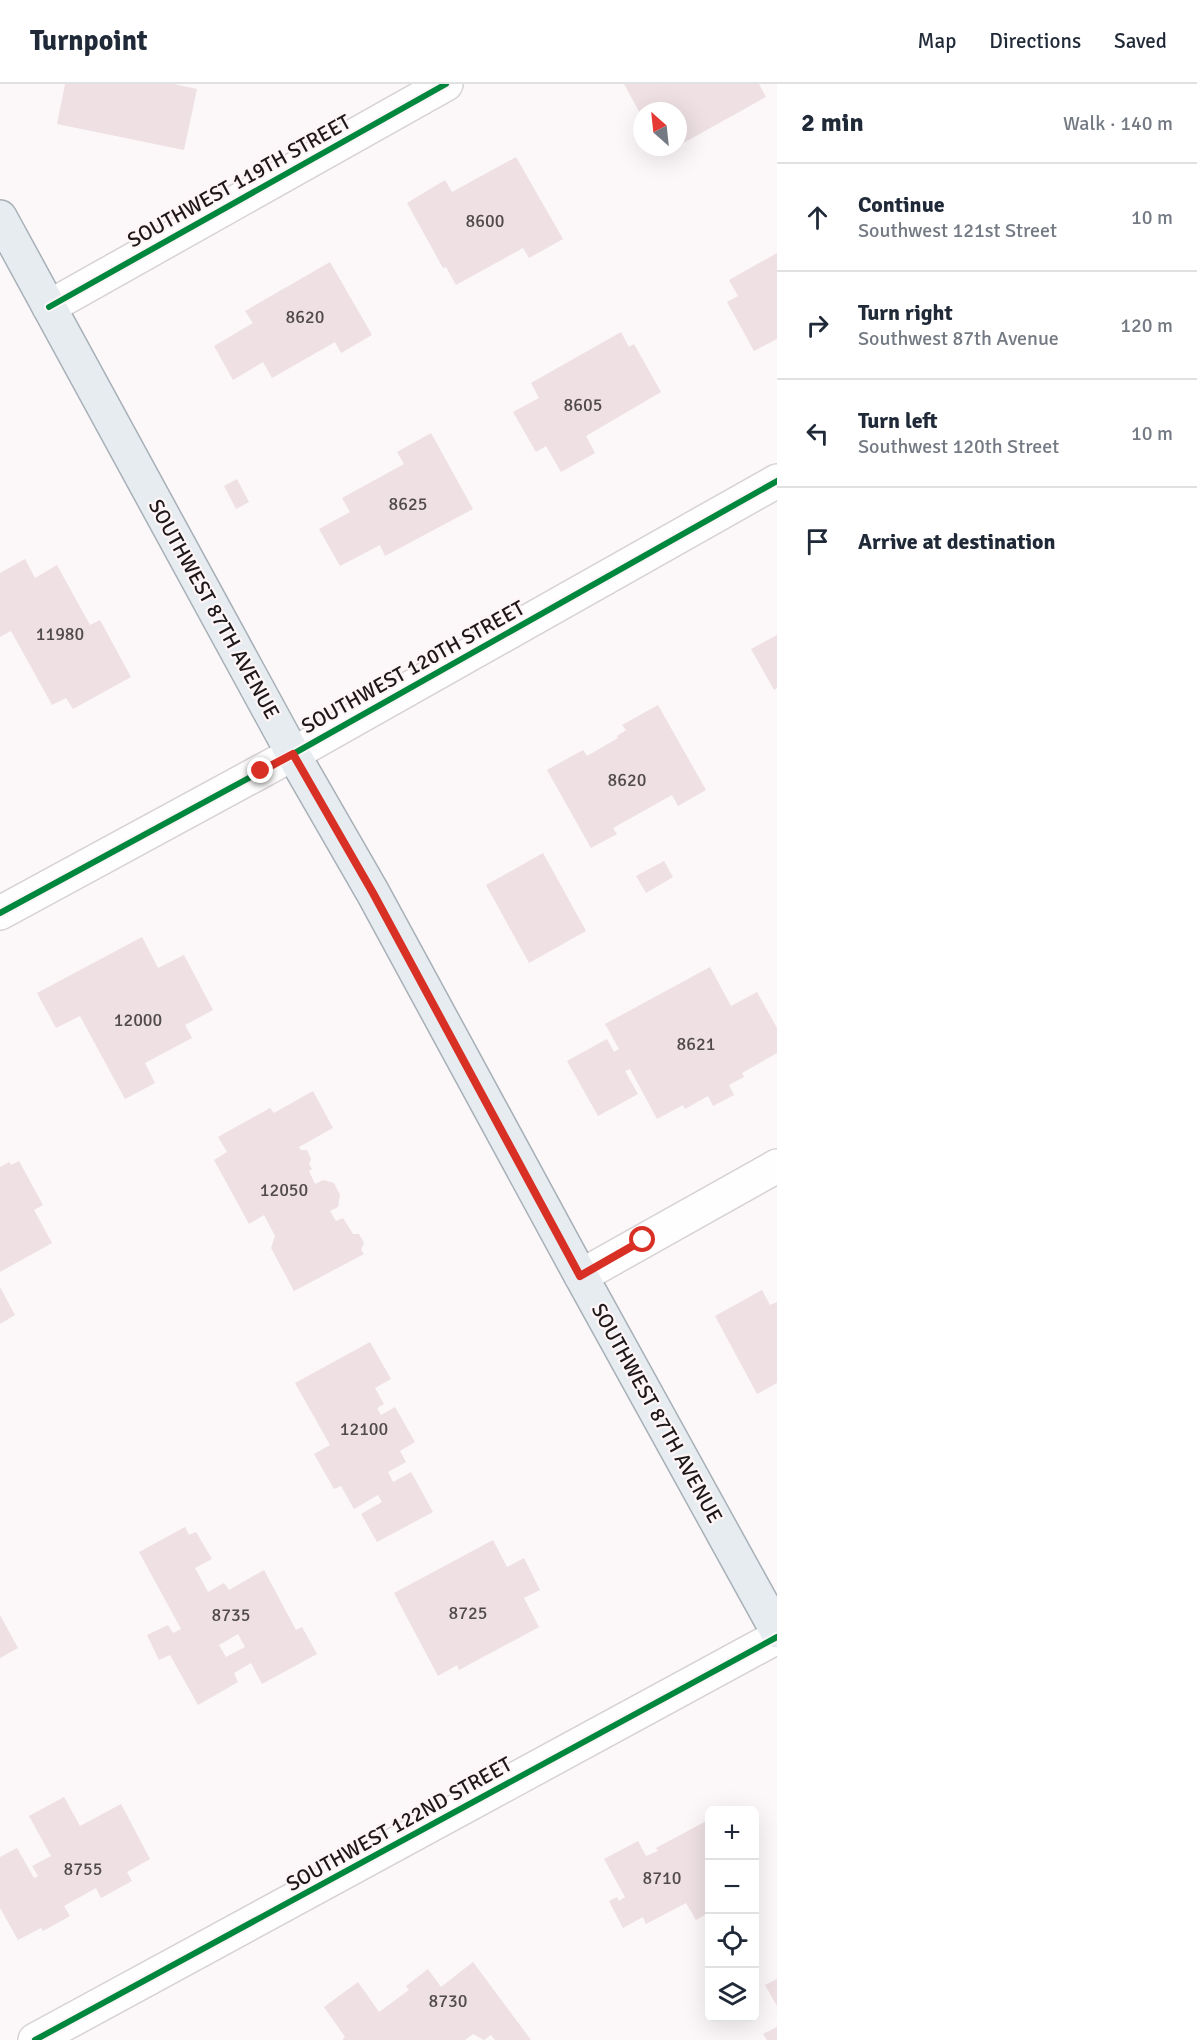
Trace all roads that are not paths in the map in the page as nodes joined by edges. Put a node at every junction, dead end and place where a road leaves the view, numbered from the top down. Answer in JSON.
{"nodes":[{"id":1,"x":446,"y":84,"type":"edge"},
{"id":2,"x":0,"y":217,"type":"edge"},
{"id":3,"x":49,"y":307,"type":"junction"},
{"id":4,"x":777,"y":481,"type":"edge"},
{"id":5,"x":293,"y":754,"type":"junction"},
{"id":6,"x":0,"y":913,"type":"edge"},
{"id":7,"x":777,"y":1166,"type":"edge"},
{"id":8,"x":580,"y":1276,"type":"junction"},
{"id":9,"x":777,"y":1631,"type":"edge"},
{"id":10,"x":777,"y":1637,"type":"edge"},
{"id":11,"x":35,"y":2040,"type":"edge"}],
"edges":[{"from":1,"to":3,"type":"street","name":"SOUTHWEST 119TH STREET"},
{"from":2,"to":3,"type":"main road","name":"SOUTHWEST 87TH AVENUE"},
{"from":3,"to":5,"type":"main road","name":"SOUTHWEST 87TH AVENUE"},
{"from":4,"to":5,"type":"street","name":"SOUTHWEST 120TH STREET"},
{"from":5,"to":6,"type":"street","name":"SOUTHWEST 120TH STREET"},
{"from":5,"to":8,"type":"main road","name":"SOUTHWEST 87TH AVENUE"},
{"from":7,"to":8,"type":"street"},
{"from":8,"to":9,"type":"main road","name":"SOUTHWEST 87TH AVENUE"},
{"from":10,"to":11,"type":"street","name":"SOUTHWEST 122ND STREET"}]}
